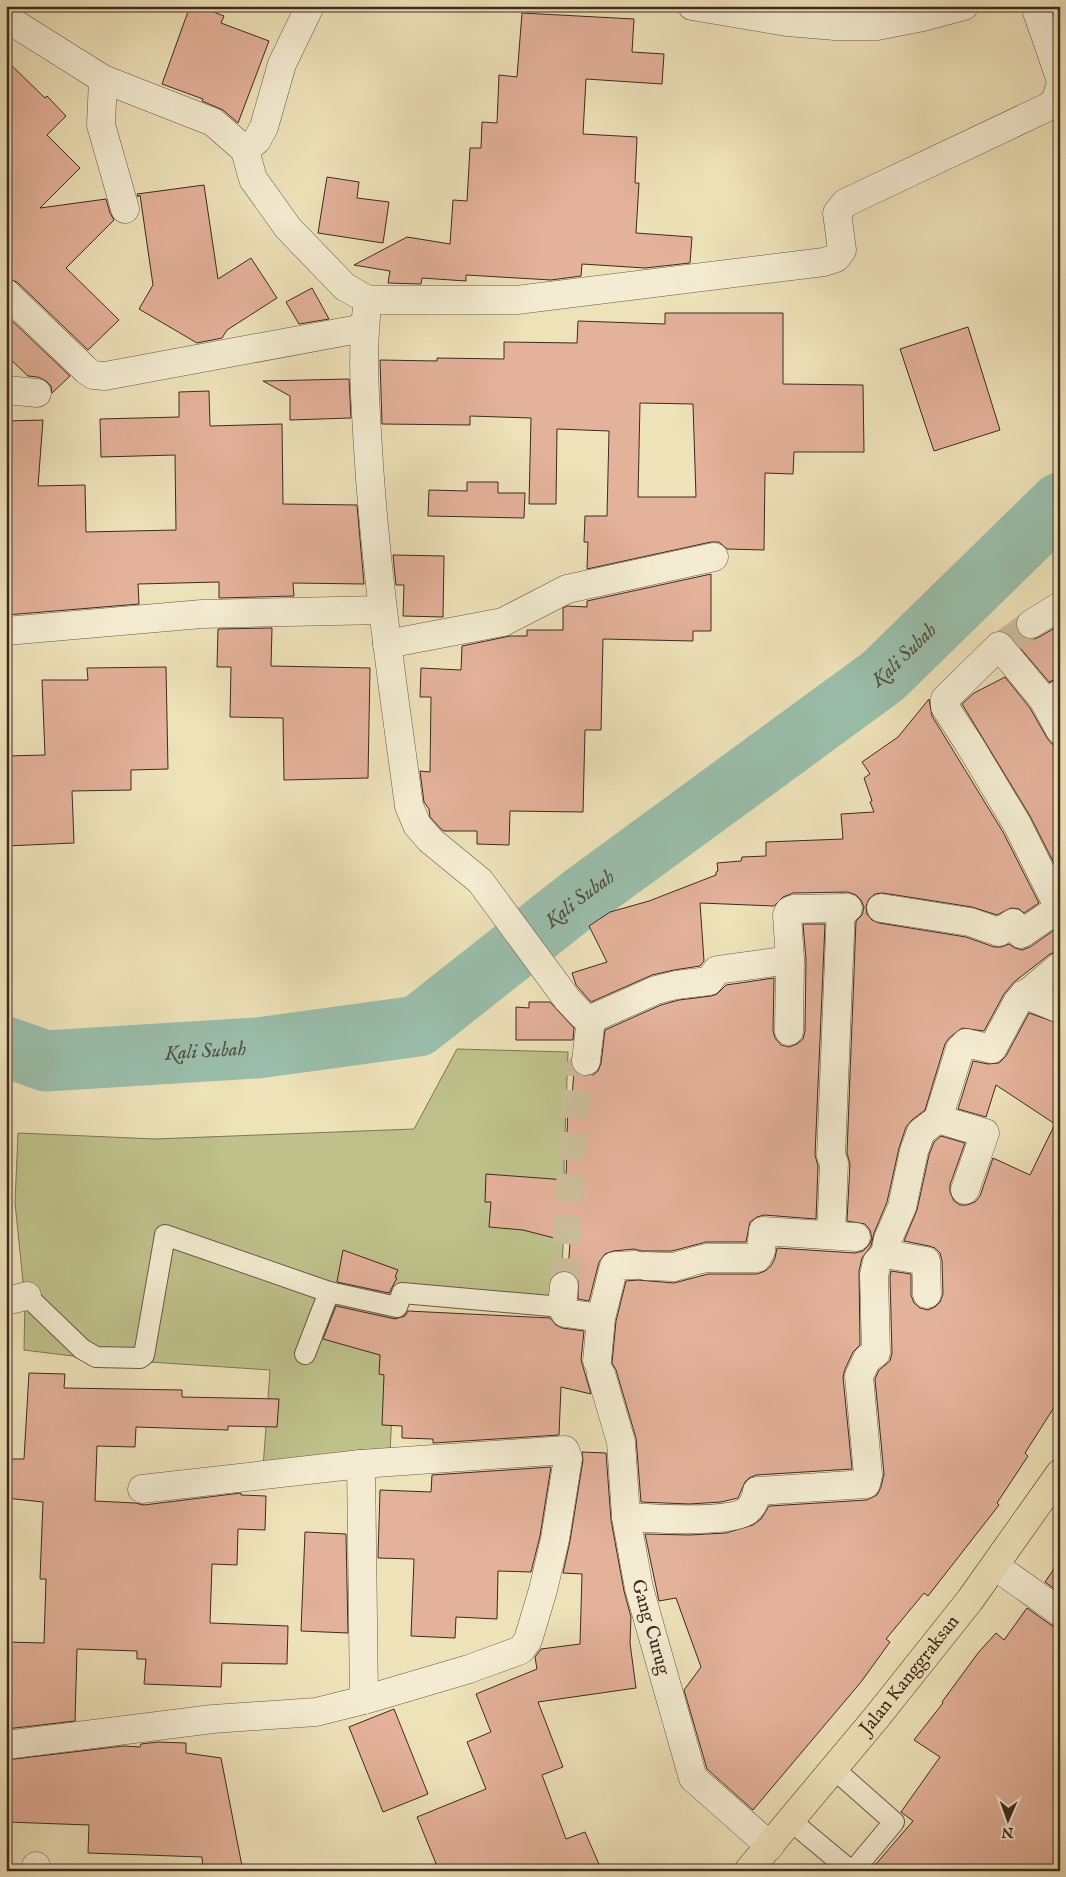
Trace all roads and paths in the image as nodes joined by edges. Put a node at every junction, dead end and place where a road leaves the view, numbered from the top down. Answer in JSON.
{"nodes":[{"id":1,"x":310,"y":6,"type":"edge"},
{"id":2,"x":692,"y":6,"type":"edge"},
{"id":3,"x":964,"y":6,"type":"edge"},
{"id":4,"x":1035,"y":6,"type":"edge"},
{"id":5,"x":789,"y":14,"type":"edge"},
{"id":6,"x":6,"y":18,"type":"edge"},
{"id":7,"x":103,"y":78,"type":"junction"},
{"id":8,"x":1060,"y":78,"type":"edge"},
{"id":9,"x":1060,"y":86,"type":"edge"},
{"id":10,"x":245,"y":150,"type":"junction"},
{"id":11,"x":125,"y":209,"type":"dead end"},
{"id":12,"x":6,"y":293,"type":"edge"},
{"id":13,"x":368,"y":300,"type":"junction"},
{"id":14,"x":364,"y":328,"type":"junction"},
{"id":15,"x":6,"y":390,"type":"edge"},
{"id":16,"x":36,"y":393,"type":"dead end"},
{"id":17,"x":714,"y":557,"type":"dead end"},
{"id":18,"x":1060,"y":606,"type":"edge"},
{"id":19,"x":382,"y":610,"type":"junction"},
{"id":20,"x":1031,"y":624,"type":"tunnel mouth"},
{"id":21,"x":6,"y":631,"type":"edge"},
{"id":22,"x":387,"y":644,"type":"junction"},
{"id":23,"x":1051,"y":694,"type":"edge"},
{"id":24,"x":1060,"y":730,"type":"edge"},
{"id":25,"x":881,"y":908,"type":"dead end"},
{"id":26,"x":1059,"y":909,"type":"edge"},
{"id":27,"x":790,"y":960,"type":"junction"},
{"id":28,"x":1060,"y":966,"type":"edge"},
{"id":29,"x":1024,"y":994,"type":"junction"},
{"id":30,"x":1060,"y":1009,"type":"edge"},
{"id":31,"x":591,"y":1019,"type":"junction"},
{"id":32,"x":789,"y":1031,"type":"dead end"},
{"id":33,"x":586,"y":1061,"type":"tunnel mouth"},
{"id":34,"x":938,"y":1119,"type":"junction"},
{"id":35,"x":965,"y":1190,"type":"dead end"},
{"id":36,"x":868,"y":1241,"type":"junction"},
{"id":37,"x":328,"y":1292,"type":"junction"},
{"id":38,"x":927,"y":1294,"type":"dead end"},
{"id":39,"x":563,"y":1296,"type":"joint"},
{"id":40,"x":17,"y":1298,"type":"edge"},
{"id":41,"x":601,"y":1318,"type":"junction"},
{"id":42,"x":305,"y":1354,"type":"dead end"},
{"id":43,"x":361,"y":1464,"type":"junction"},
{"id":44,"x":1060,"y":1473,"type":"edge"},
{"id":45,"x":142,"y":1489,"type":"dead end"},
{"id":46,"x":626,"y":1518,"type":"junction"},
{"id":47,"x":995,"y":1566,"type":"junction"},
{"id":48,"x":1060,"y":1612,"type":"edge"},
{"id":49,"x":364,"y":1700,"type":"junction"},
{"id":50,"x":6,"y":1745,"type":"edge"},
{"id":51,"x":834,"y":1769,"type":"junction"},
{"id":52,"x":791,"y":1820,"type":"junction"},
{"id":53,"x":770,"y":1846,"type":"junction"},
{"id":54,"x":748,"y":1871,"type":"edge"},
{"id":55,"x":852,"y":1871,"type":"edge"}],
"edges":[{"from":1,"to":10,"type":"street"},
{"from":2,"to":5,"type":"street"},
{"from":3,"to":5,"type":"street"},
{"from":4,"to":8,"type":"street"},
{"from":6,"to":7,"type":"street"},
{"from":7,"to":10,"type":"street"},
{"from":7,"to":11,"type":"street"},
{"from":9,"to":13,"type":"street"},
{"from":10,"to":13,"type":"street"},
{"from":12,"to":14,"type":"street"},
{"from":13,"to":14,"type":"street"},
{"from":14,"to":19,"type":"street"},
{"from":15,"to":16,"type":"street"},
{"from":17,"to":22,"type":"street"},
{"from":18,"to":20,"type":"street"},
{"from":19,"to":21,"type":"street"},
{"from":19,"to":22,"type":"street"},
{"from":22,"to":31,"type":"street"},
{"from":23,"to":24,"type":"street"},
{"from":23,"to":26,"type":"street"},
{"from":25,"to":26,"type":"street"},
{"from":27,"to":31,"type":"street"},
{"from":27,"to":32,"type":"street"},
{"from":27,"to":36,"type":"street"},
{"from":28,"to":29,"type":"street"},
{"from":29,"to":30,"type":"street"},
{"from":29,"to":34,"type":"street"},
{"from":31,"to":33,"type":"street"},
{"from":34,"to":35,"type":"street"},
{"from":34,"to":36,"type":"street"},
{"from":36,"to":38,"type":"street"},
{"from":36,"to":41,"type":"street","name":"Gang Curug"},
{"from":36,"to":46,"type":"street"},
{"from":37,"to":39,"type":"lane"},
{"from":37,"to":40,"type":"lane"},
{"from":37,"to":42,"type":"lane"},
{"from":39,"to":41,"type":"street"},
{"from":41,"to":46,"type":"street","name":"Gang Curug"},
{"from":43,"to":45,"type":"street"},
{"from":43,"to":49,"type":"street"},
{"from":43,"to":49,"type":"street"},
{"from":44,"to":47,"type":"highway","name":"Jalan Kanggraksan"},
{"from":46,"to":53,"type":"street","name":"Gang Curug"},
{"from":47,"to":48,"type":"street"},
{"from":47,"to":51,"type":"highway","name":"Jalan Kanggraksan"},
{"from":49,"to":50,"type":"street"},
{"from":51,"to":52,"type":"highway","name":"Jalan Kanggraksan"},
{"from":51,"to":55,"type":"lane"},
{"from":52,"to":53,"type":"highway","name":"Jalan Kanggraksan"},
{"from":52,"to":55,"type":"lane"},
{"from":53,"to":54,"type":"highway","name":"Jalan Kanggraksan"}]}
